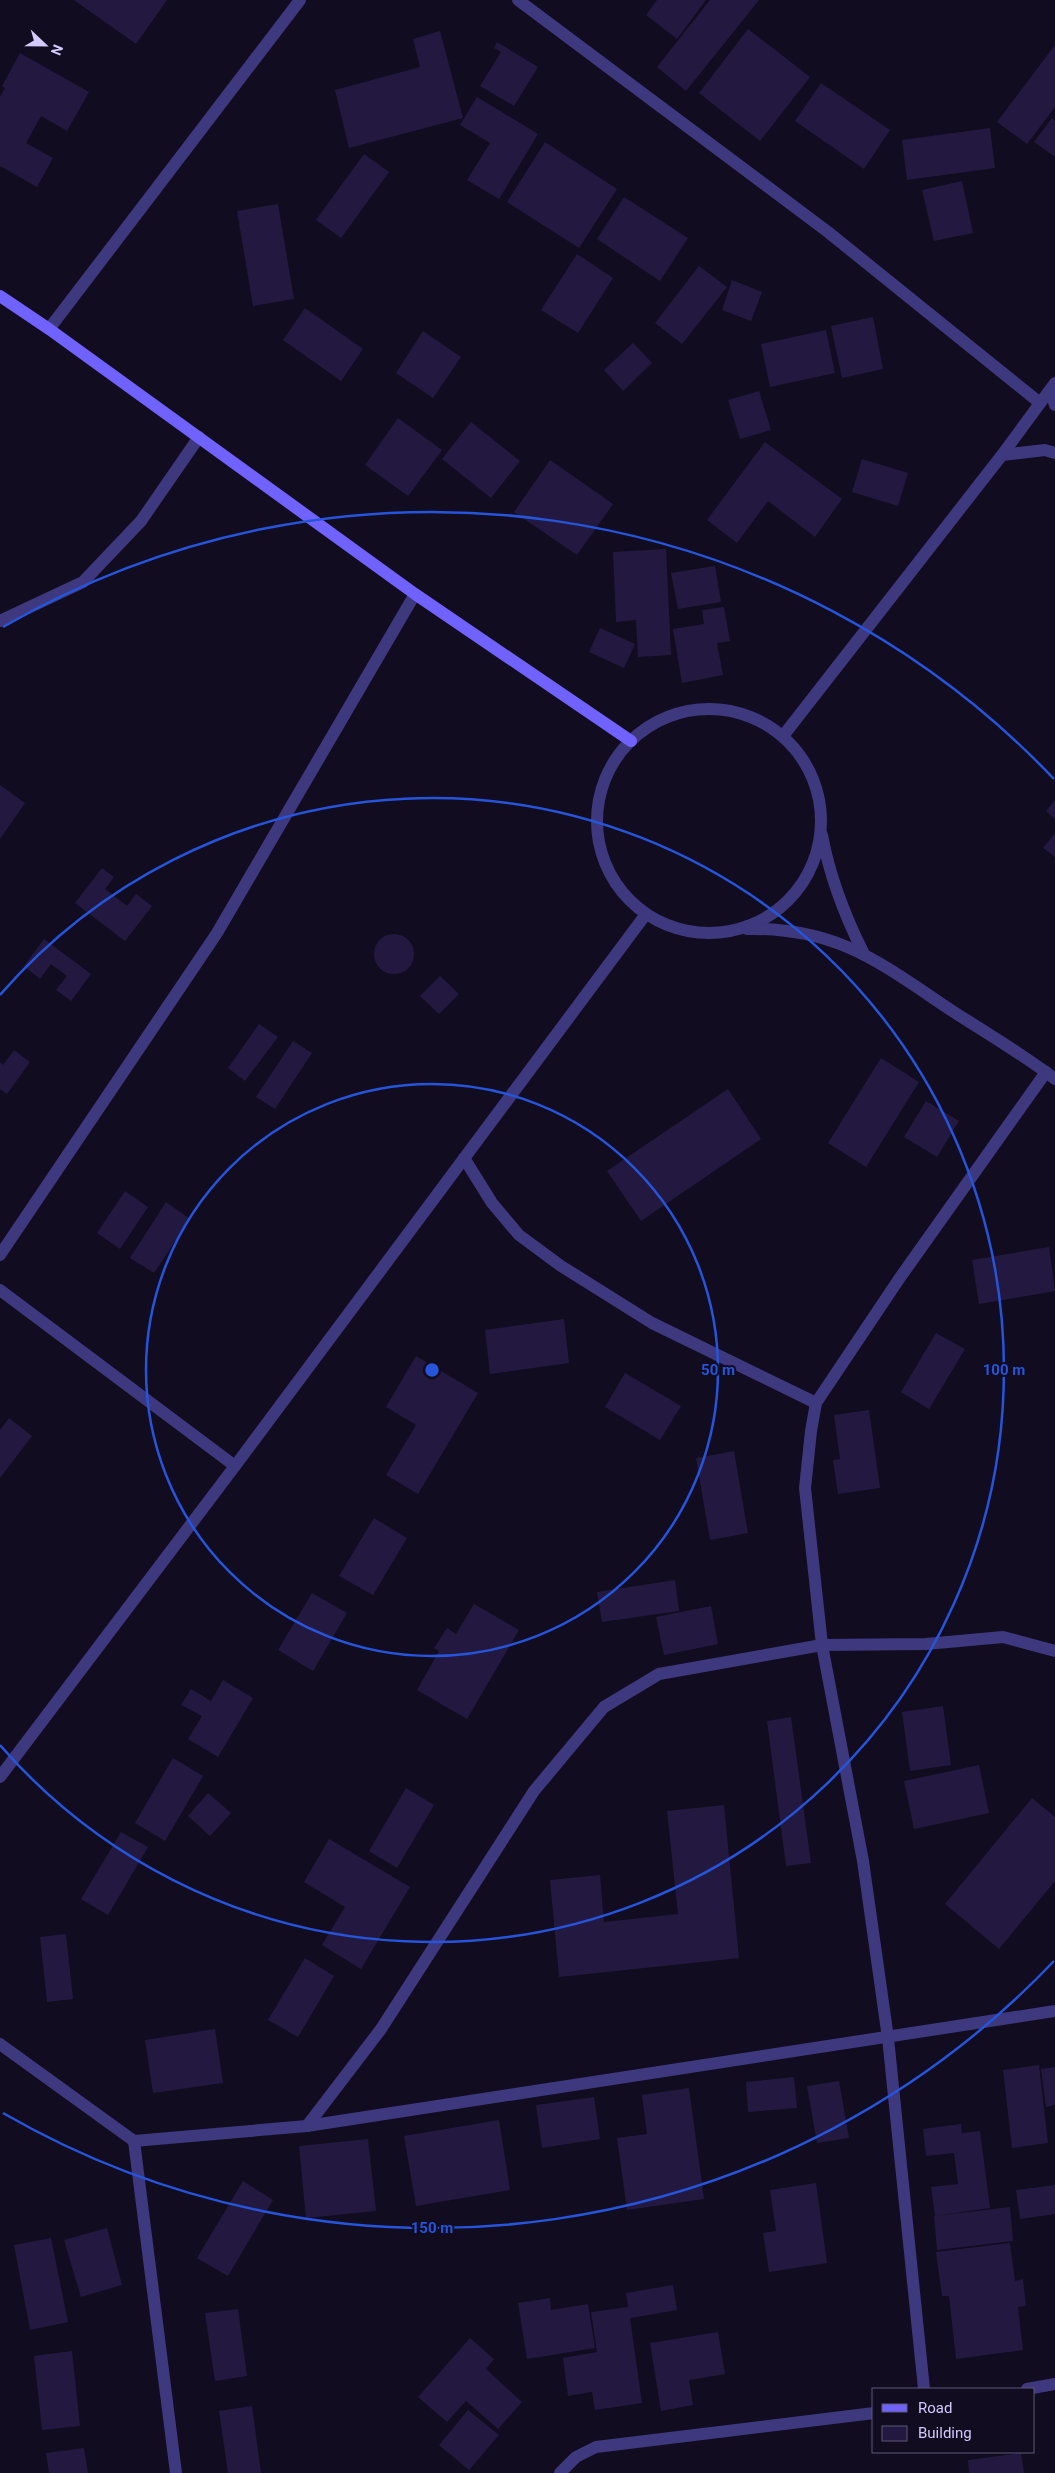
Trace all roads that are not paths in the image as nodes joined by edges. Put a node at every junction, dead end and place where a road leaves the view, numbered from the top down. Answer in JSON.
{"nodes":[{"id":1,"x":300,"y":0,"type":"edge"},
{"id":2,"x":518,"y":0,"type":"edge"},
{"id":3,"x":0,"y":296,"type":"edge"},
{"id":4,"x":49,"y":328,"type":"junction"},
{"id":5,"x":1052,"y":386,"type":"edge"},
{"id":6,"x":1040,"y":403,"type":"junction"},
{"id":7,"x":1055,"y":405,"type":"edge"},
{"id":8,"x":199,"y":437,"type":"junction"},
{"id":9,"x":1055,"y":453,"type":"edge"},
{"id":10,"x":1002,"y":455,"type":"junction"},
{"id":11,"x":415,"y":594,"type":"junction"},
{"id":12,"x":0,"y":621,"type":"edge"},
{"id":13,"x":783,"y":736,"type":"junction"},
{"id":14,"x":631,"y":741,"type":"junction"},
{"id":15,"x":820,"y":824,"type":"junction"},
{"id":16,"x":646,"y":914,"type":"junction"},
{"id":17,"x":736,"y":930,"type":"junction"},
{"id":18,"x":863,"y":952,"type":"junction"},
{"id":19,"x":1050,"y":1076,"type":"edge"},
{"id":20,"x":464,"y":1158,"type":"junction"},
{"id":21,"x":0,"y":1255,"type":"edge"},
{"id":22,"x":0,"y":1290,"type":"edge"},
{"id":23,"x":816,"y":1403,"type":"junction"},
{"id":24,"x":235,"y":1466,"type":"junction"},
{"id":25,"x":822,"y":1645,"type":"junction"},
{"id":26,"x":1055,"y":1651,"type":"edge"},
{"id":27,"x":0,"y":1777,"type":"edge"},
{"id":28,"x":1055,"y":2011,"type":"edge"},
{"id":29,"x":888,"y":2038,"type":"junction"},
{"id":30,"x":0,"y":2044,"type":"edge"},
{"id":31,"x":307,"y":2126,"type":"junction"},
{"id":32,"x":134,"y":2141,"type":"junction"},
{"id":33,"x":1055,"y":2384,"type":"edge"},
{"id":34,"x":924,"y":2388,"type":"edge"},
{"id":35,"x":1033,"y":2388,"type":"edge"},
{"id":36,"x":872,"y":2413,"type":"edge"},
{"id":37,"x":176,"y":2473,"type":"edge"},
{"id":38,"x":560,"y":2473,"type":"edge"}],
"edges":[{"from":1,"to":4,"type":"street"},
{"from":2,"to":6,"type":"street"},
{"from":3,"to":4,"type":"street"},
{"from":4,"to":8,"type":"street"},
{"from":5,"to":6,"type":"street"},
{"from":5,"to":7,"type":"street"},
{"from":6,"to":10,"type":"street"},
{"from":8,"to":11,"type":"street"},
{"from":8,"to":12,"type":"street"},
{"from":9,"to":10,"type":"street"},
{"from":10,"to":13,"type":"street"},
{"from":11,"to":14,"type":"street"},
{"from":11,"to":21,"type":"street"},
{"from":13,"to":14,"type":"street"},
{"from":13,"to":15,"type":"street"},
{"from":14,"to":16,"type":"street"},
{"from":15,"to":17,"type":"street"},
{"from":15,"to":18,"type":"street"},
{"from":16,"to":17,"type":"street"},
{"from":16,"to":20,"type":"street"},
{"from":17,"to":18,"type":"street"},
{"from":18,"to":19,"type":"street"},
{"from":19,"to":23,"type":"street"},
{"from":20,"to":23,"type":"street"},
{"from":20,"to":24,"type":"street"},
{"from":22,"to":24,"type":"street"},
{"from":23,"to":25,"type":"street"},
{"from":24,"to":27,"type":"street"},
{"from":25,"to":26,"type":"street"},
{"from":25,"to":29,"type":"street"},
{"from":25,"to":31,"type":"street"},
{"from":28,"to":29,"type":"street"},
{"from":29,"to":31,"type":"street"},
{"from":29,"to":34,"type":"street"},
{"from":30,"to":32,"type":"street"},
{"from":31,"to":32,"type":"street"},
{"from":32,"to":37,"type":"street"},
{"from":33,"to":35,"type":"street"},
{"from":36,"to":38,"type":"street"}]}
